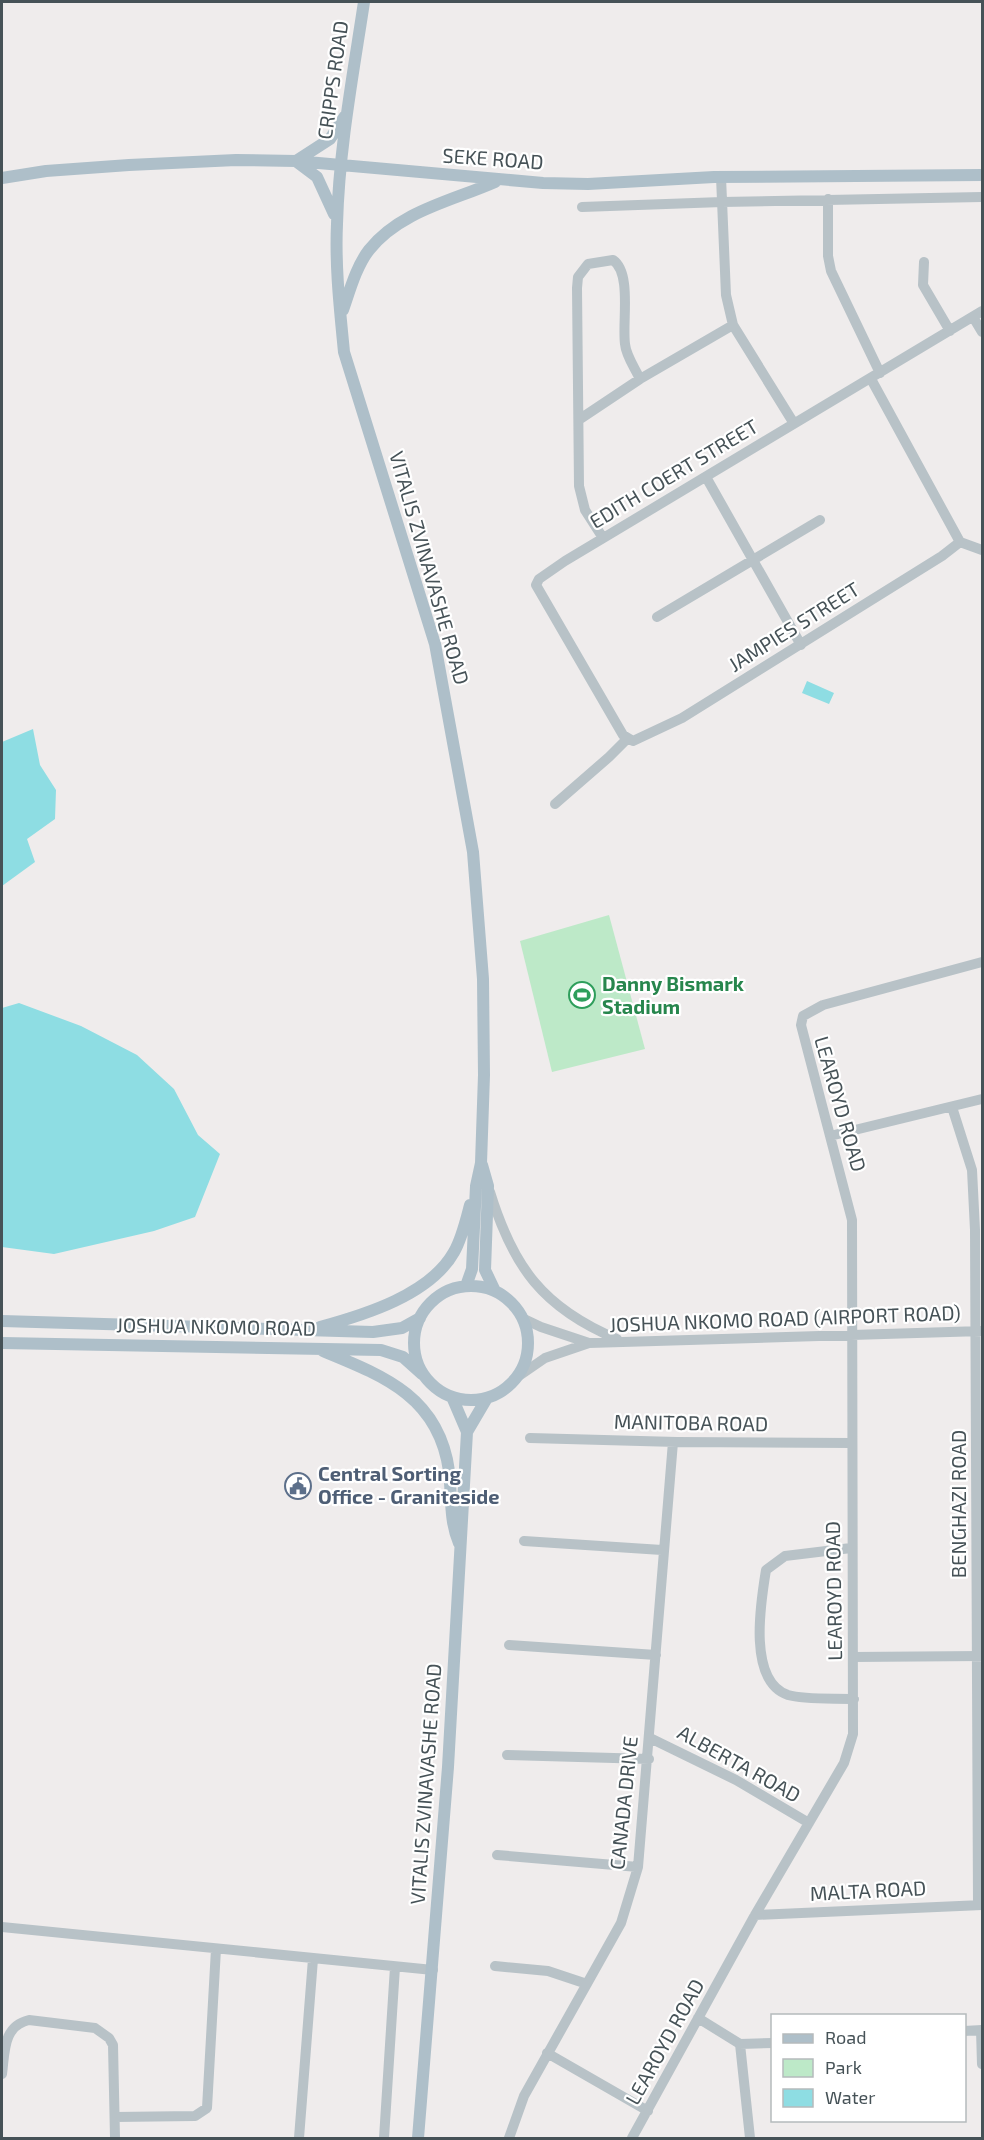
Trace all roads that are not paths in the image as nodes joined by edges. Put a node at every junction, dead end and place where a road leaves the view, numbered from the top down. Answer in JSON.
{"nodes":[{"id":1,"x":364,"y":2,"type":"edge"},
{"id":2,"x":347,"y":112,"type":"junction"},
{"id":3,"x":296,"y":161,"type":"junction"},
{"id":4,"x":340,"y":165,"type":"junction"},
{"id":5,"x":982,"y":175,"type":"edge"},
{"id":6,"x":721,"y":177,"type":"junction"},
{"id":7,"x":2,"y":178,"type":"edge"},
{"id":8,"x":497,"y":181,"type":"junction"},
{"id":9,"x":982,"y":197,"type":"edge"},
{"id":10,"x":828,"y":199,"type":"junction"},
{"id":11,"x":722,"y":202,"type":"junction"},
{"id":12,"x":582,"y":207,"type":"dead end"},
{"id":13,"x":337,"y":224,"type":"junction"},
{"id":14,"x":924,"y":262,"type":"dead end"},
{"id":15,"x":978,"y":314,"type":"edge"},
{"id":16,"x":341,"y":317,"type":"junction"},
{"id":17,"x":733,"y":324,"type":"junction"},
{"id":18,"x":950,"y":331,"type":"junction"},
{"id":19,"x":982,"y":332,"type":"edge"},
{"id":20,"x":880,"y":372,"type":"junction"},
{"id":21,"x":640,"y":379,"type":"junction"},
{"id":22,"x":871,"y":379,"type":"junction"},
{"id":23,"x":580,"y":419,"type":"junction"},
{"id":24,"x":793,"y":422,"type":"junction"},
{"id":25,"x":706,"y":477,"type":"junction"},
{"id":26,"x":820,"y":520,"type":"dead end"},
{"id":27,"x":603,"y":538,"type":"junction"},
{"id":28,"x":960,"y":542,"type":"junction"},
{"id":29,"x":982,"y":550,"type":"edge"},
{"id":30,"x":752,"y":560,"type":"junction"},
{"id":31,"x":657,"y":617,"type":"dead end"},
{"id":32,"x":801,"y":645,"type":"junction"},
{"id":33,"x":625,"y":737,"type":"junction"},
{"id":34,"x":555,"y":804,"type":"dead end"},
{"id":35,"x":982,"y":962,"type":"edge"},
{"id":36,"x":982,"y":1099,"type":"edge"},
{"id":37,"x":952,"y":1107,"type":"junction"},
{"id":38,"x":830,"y":1136,"type":"junction"},
{"id":39,"x":482,"y":1186,"type":"junction"},
{"id":40,"x":979,"y":1233,"type":"edge"},
{"id":41,"x":466,"y":1286,"type":"junction"},
{"id":42,"x":495,"y":1291,"type":"junction"},
{"id":43,"x":420,"y":1318,"type":"junction"},
{"id":44,"x":522,"y":1318,"type":"junction"},
{"id":45,"x":2,"y":1321,"type":"edge"},
{"id":46,"x":307,"y":1331,"type":"junction"},
{"id":47,"x":979,"y":1331,"type":"edge"},
{"id":48,"x":852,"y":1335,"type":"junction"},
{"id":49,"x":621,"y":1341,"type":"junction"},
{"id":50,"x":2,"y":1343,"type":"edge"},
{"id":51,"x":589,"y":1343,"type":"junction"},
{"id":52,"x":316,"y":1349,"type":"junction"},
{"id":53,"x":422,"y":1374,"type":"junction"},
{"id":54,"x":516,"y":1378,"type":"junction"},
{"id":55,"x":452,"y":1397,"type":"junction"},
{"id":56,"x":487,"y":1398,"type":"junction"},
{"id":57,"x":467,"y":1432,"type":"junction"},
{"id":58,"x":530,"y":1438,"type":"dead end"},
{"id":59,"x":673,"y":1442,"type":"junction"},
{"id":60,"x":851,"y":1443,"type":"junction"},
{"id":61,"x":524,"y":1540,"type":"dead end"},
{"id":62,"x":461,"y":1547,"type":"junction"},
{"id":63,"x":851,"y":1548,"type":"junction"},
{"id":64,"x":662,"y":1550,"type":"junction"},
{"id":65,"x":508,"y":1645,"type":"dead end"},
{"id":66,"x":656,"y":1655,"type":"junction"},
{"id":67,"x":980,"y":1656,"type":"edge"},
{"id":68,"x":853,"y":1658,"type":"junction"},
{"id":69,"x":854,"y":1699,"type":"junction"},
{"id":70,"x":650,"y":1738,"type":"junction"},
{"id":71,"x":980,"y":1751,"type":"edge"},
{"id":72,"x":507,"y":1755,"type":"dead end"},
{"id":73,"x":649,"y":1758,"type":"junction"},
{"id":74,"x":809,"y":1823,"type":"junction"},
{"id":75,"x":497,"y":1856,"type":"dead end"},
{"id":76,"x":638,"y":1867,"type":"junction"},
{"id":77,"x":980,"y":1905,"type":"edge"},
{"id":78,"x":755,"y":1915,"type":"junction"},
{"id":79,"x":2,"y":1927,"type":"edge"},
{"id":80,"x":216,"y":1949,"type":"junction"},
{"id":81,"x":313,"y":1959,"type":"junction"},
{"id":82,"x":495,"y":1966,"type":"dead end"},
{"id":83,"x":395,"y":1967,"type":"junction"},
{"id":84,"x":433,"y":1970,"type":"junction"},
{"id":85,"x":587,"y":1984,"type":"junction"},
{"id":86,"x":698,"y":2018,"type":"junction"},
{"id":87,"x":982,"y":2030,"type":"edge"},
{"id":88,"x":966,"y":2031,"type":"edge"},
{"id":89,"x":771,"y":2043,"type":"edge"},
{"id":90,"x":741,"y":2044,"type":"junction"},
{"id":91,"x":547,"y":2054,"type":"junction"},
{"id":92,"x":982,"y":2064,"type":"edge"},
{"id":93,"x":2,"y":2074,"type":"edge"},
{"id":94,"x":648,"y":2111,"type":"junction"},
{"id":95,"x":115,"y":2117,"type":"junction"},
{"id":96,"x":115,"y":2139,"type":"edge"},
{"id":97,"x":299,"y":2139,"type":"edge"},
{"id":98,"x":384,"y":2139,"type":"edge"},
{"id":99,"x":418,"y":2139,"type":"edge"},
{"id":100,"x":509,"y":2139,"type":"edge"},
{"id":101,"x":632,"y":2139,"type":"edge"},
{"id":102,"x":750,"y":2139,"type":"edge"}],
"edges":[{"from":1,"to":2,"type":"main road","name":"CRIPPS ROAD"},
{"from":2,"to":3,"type":"main road"},
{"from":2,"to":4,"type":"main road","name":"CRIPPS ROAD"},
{"from":3,"to":4,"type":"main road","name":"SEKE ROAD"},
{"from":3,"to":7,"type":"main road","name":"SEKE ROAD"},
{"from":3,"to":13,"type":"main road"},
{"from":4,"to":8,"type":"main road","name":"SEKE ROAD"},
{"from":4,"to":13,"type":"main road","name":"VITALIS ZVINAVASHE ROAD"},
{"from":5,"to":6,"type":"main road","name":"SEKE ROAD"},
{"from":6,"to":8,"type":"main road","name":"SEKE ROAD"},
{"from":6,"to":11,"type":"street"},
{"from":8,"to":16,"type":"main road"},
{"from":9,"to":10,"type":"street"},
{"from":10,"to":11,"type":"street"},
{"from":10,"to":20,"type":"street"},
{"from":11,"to":12,"type":"street"},
{"from":11,"to":17,"type":"street"},
{"from":13,"to":16,"type":"main road","name":"VITALIS ZVINAVASHE ROAD"},
{"from":14,"to":18,"type":"street"},
{"from":15,"to":18,"type":"street","name":"EDITH COERT STREET"},
{"from":15,"to":19,"type":"street"},
{"from":16,"to":39,"type":"main road","name":"VITALIS ZVINAVASHE ROAD"},
{"from":17,"to":21,"type":"street"},
{"from":17,"to":24,"type":"street"},
{"from":18,"to":20,"type":"street","name":"EDITH COERT STREET"},
{"from":20,"to":22,"type":"street","name":"EDITH COERT STREET"},
{"from":21,"to":23,"type":"street"},
{"from":21,"to":23,"type":"street"},
{"from":22,"to":24,"type":"street","name":"EDITH COERT STREET"},
{"from":22,"to":28,"type":"street"},
{"from":23,"to":27,"type":"street"},
{"from":24,"to":25,"type":"street","name":"EDITH COERT STREET"},
{"from":25,"to":27,"type":"street","name":"EDITH COERT STREET"},
{"from":25,"to":30,"type":"street"},
{"from":26,"to":30,"type":"street"},
{"from":27,"to":33,"type":"street","name":"EDITH COERT STREET"},
{"from":28,"to":29,"type":"street"},
{"from":28,"to":32,"type":"street","name":"JAMPIES STREET"},
{"from":30,"to":31,"type":"street"},
{"from":30,"to":32,"type":"street"},
{"from":32,"to":33,"type":"street","name":"JAMPIES STREET"},
{"from":33,"to":34,"type":"street"},
{"from":35,"to":38,"type":"street","name":"LEAROYD ROAD"},
{"from":36,"to":37,"type":"street"},
{"from":37,"to":38,"type":"street"},
{"from":37,"to":40,"type":"street","name":"BENGHAZI ROAD"},
{"from":38,"to":48,"type":"street","name":"LEAROYD ROAD"},
{"from":39,"to":41,"type":"main road","name":"VITALIS ZVINAVASHE ROAD"},
{"from":39,"to":42,"type":"main road","name":"VITALIS ZVINAVASHE ROAD"},
{"from":39,"to":46,"type":"main road"},
{"from":39,"to":49,"type":"street"},
{"from":40,"to":47,"type":"street","name":"BENGHAZI ROAD"},
{"from":41,"to":42,"type":"main road"},
{"from":41,"to":43,"type":"main road"},
{"from":42,"to":44,"type":"main road"},
{"from":43,"to":46,"type":"main road","name":"JOSHUA NKOMO ROAD"},
{"from":43,"to":53,"type":"main road"},
{"from":44,"to":51,"type":"street"},
{"from":44,"to":54,"type":"main road"},
{"from":45,"to":46,"type":"main road","name":"JOSHUA NKOMO ROAD"},
{"from":47,"to":48,"type":"street","name":"JOSHUA NKOMO ROAD (AIRPORT ROAD)"},
{"from":47,"to":67,"type":"street","name":"BENGHAZI ROAD"},
{"from":48,"to":49,"type":"street","name":"JOSHUA NKOMO ROAD (AIRPORT ROAD)"},
{"from":48,"to":60,"type":"street","name":"LEAROYD ROAD"},
{"from":49,"to":51,"type":"street","name":"JOSHUA NKOMO ROAD (AIRPORT ROAD)"},
{"from":50,"to":52,"type":"main road","name":"JOSHUA NKOMO ROAD"},
{"from":51,"to":54,"type":"street"},
{"from":52,"to":53,"type":"main road","name":"JOSHUA NKOMO ROAD"},
{"from":52,"to":62,"type":"main road"},
{"from":53,"to":55,"type":"main road"},
{"from":54,"to":56,"type":"main road"},
{"from":55,"to":56,"type":"main road"},
{"from":55,"to":57,"type":"main road","name":"VITALIS ZVINAVASHE ROAD"},
{"from":56,"to":57,"type":"main road","name":"VITALIS ZVINAVASHE ROAD"},
{"from":57,"to":62,"type":"main road","name":"VITALIS ZVINAVASHE ROAD"},
{"from":58,"to":59,"type":"street","name":"MANITOBA ROAD"},
{"from":59,"to":60,"type":"street","name":"MANITOBA ROAD"},
{"from":59,"to":64,"type":"street","name":"CANADA DRIVE"},
{"from":60,"to":63,"type":"street","name":"LEAROYD ROAD"},
{"from":61,"to":64,"type":"street"},
{"from":62,"to":84,"type":"main road","name":"VITALIS ZVINAVASHE ROAD"},
{"from":63,"to":68,"type":"street","name":"LEAROYD ROAD"},
{"from":63,"to":69,"type":"street"},
{"from":64,"to":66,"type":"street","name":"CANADA DRIVE"},
{"from":65,"to":66,"type":"street"},
{"from":66,"to":70,"type":"street","name":"CANADA DRIVE"},
{"from":67,"to":68,"type":"street"},
{"from":67,"to":71,"type":"street","name":"BENGHAZI ROAD"},
{"from":68,"to":69,"type":"street","name":"LEAROYD ROAD"},
{"from":69,"to":74,"type":"street","name":"LEAROYD ROAD"},
{"from":70,"to":73,"type":"street","name":"CANADA DRIVE"},
{"from":70,"to":74,"type":"street","name":"ALBERTA ROAD"},
{"from":71,"to":77,"type":"street","name":"BENGHAZI ROAD"},
{"from":72,"to":73,"type":"street"},
{"from":73,"to":76,"type":"street","name":"CANADA DRIVE"},
{"from":74,"to":78,"type":"street","name":"LEAROYD ROAD"},
{"from":75,"to":76,"type":"street"},
{"from":76,"to":85,"type":"street","name":"CANADA DRIVE"},
{"from":77,"to":78,"type":"street","name":"MALTA ROAD"},
{"from":78,"to":86,"type":"street","name":"LEAROYD ROAD"},
{"from":79,"to":80,"type":"street"},
{"from":80,"to":81,"type":"street"},
{"from":80,"to":95,"type":"street"},
{"from":81,"to":83,"type":"street"},
{"from":81,"to":97,"type":"street"},
{"from":82,"to":85,"type":"street"},
{"from":83,"to":84,"type":"street"},
{"from":83,"to":98,"type":"street"},
{"from":84,"to":99,"type":"main road","name":"VITALIS ZVINAVASHE ROAD"},
{"from":85,"to":91,"type":"street","name":"CANADA DRIVE"},
{"from":86,"to":90,"type":"street"},
{"from":86,"to":94,"type":"street","name":"LEAROYD ROAD"},
{"from":87,"to":88,"type":"street"},
{"from":87,"to":92,"type":"street"},
{"from":89,"to":90,"type":"street"},
{"from":90,"to":102,"type":"street"},
{"from":91,"to":94,"type":"street"},
{"from":91,"to":100,"type":"street","name":"CANADA DRIVE"},
{"from":93,"to":95,"type":"street"},
{"from":94,"to":101,"type":"street","name":"LEAROYD ROAD"},
{"from":95,"to":96,"type":"street"}]}
